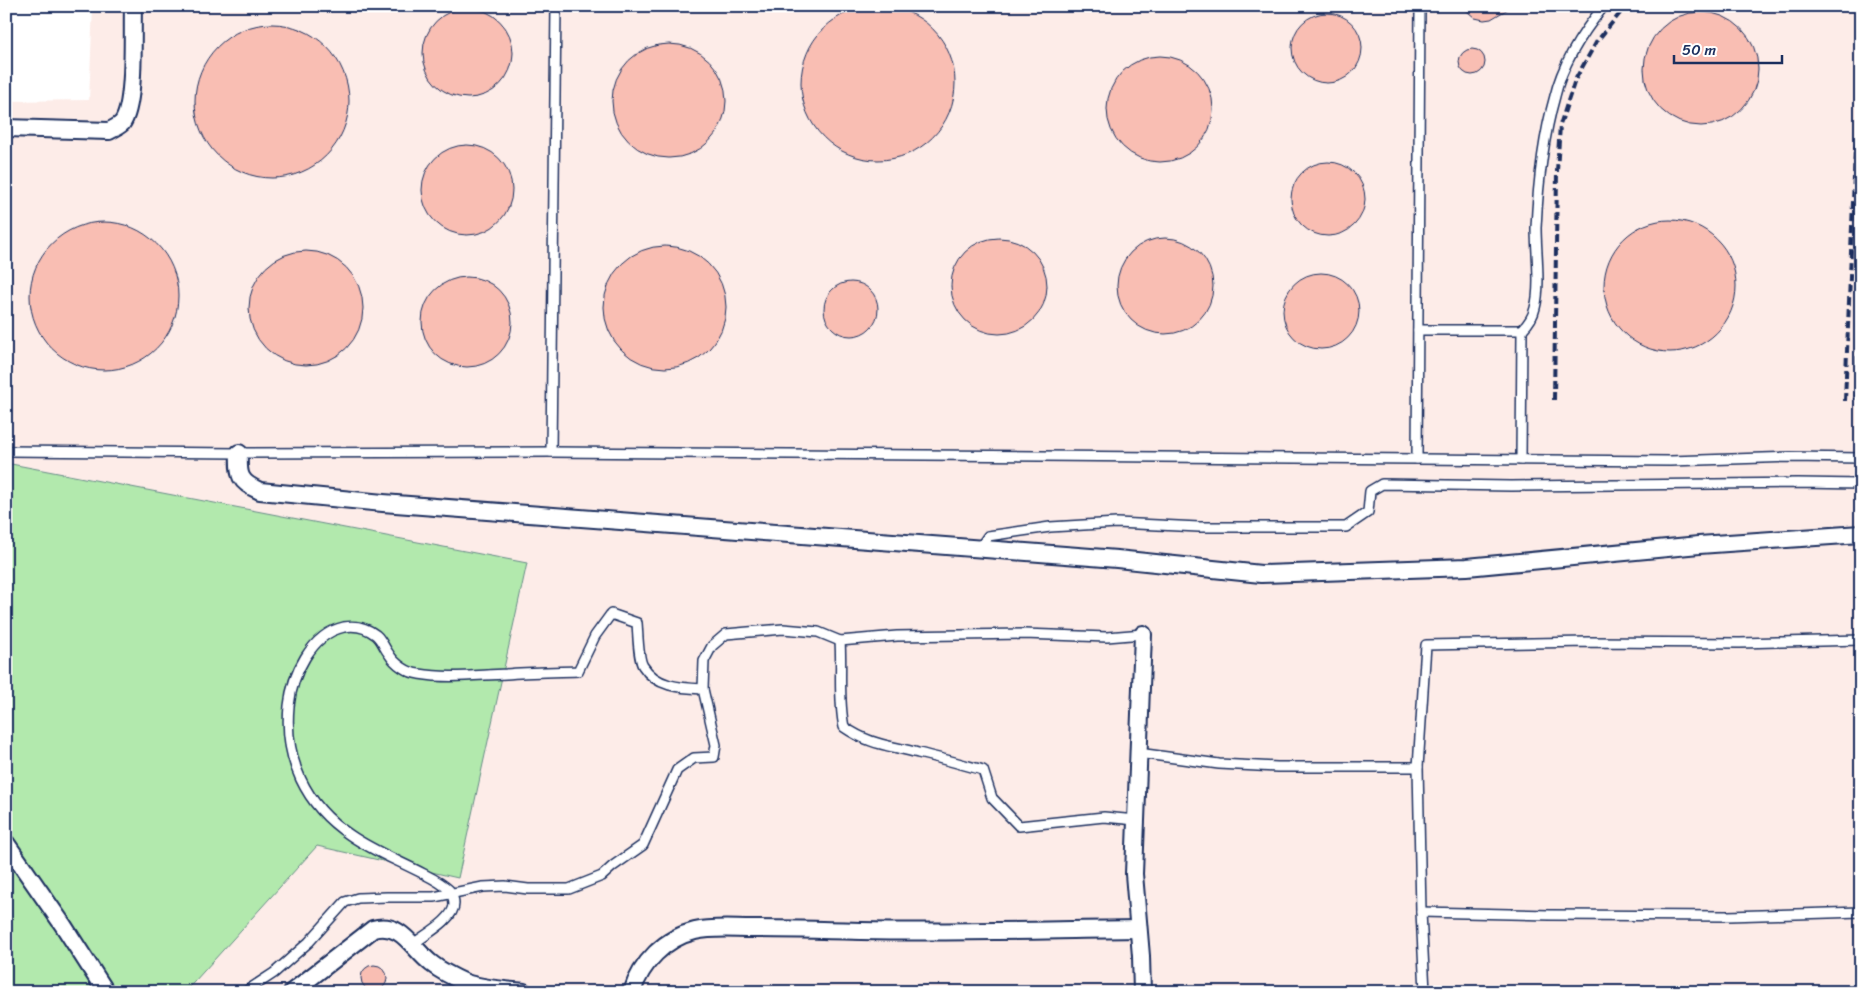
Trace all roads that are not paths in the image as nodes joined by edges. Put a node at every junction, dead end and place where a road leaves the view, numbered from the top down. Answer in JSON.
{"nodes":[{"id":1,"x":133,"y":6,"type":"edge"},
{"id":2,"x":556,"y":6,"type":"edge"},
{"id":3,"x":1420,"y":6,"type":"edge"},
{"id":4,"x":1604,"y":6,"type":"edge"},
{"id":5,"x":6,"y":128,"type":"edge"},
{"id":6,"x":1418,"y":330,"type":"junction"},
{"id":7,"x":1522,"y":330,"type":"junction"},
{"id":8,"x":6,"y":451,"type":"edge"},
{"id":9,"x":551,"y":452,"type":"junction"},
{"id":10,"x":239,"y":453,"type":"junction"},
{"id":11,"x":1861,"y":458,"type":"edge"},
{"id":12,"x":1417,"y":459,"type":"junction"},
{"id":13,"x":1521,"y":460,"type":"junction"},
{"id":14,"x":1861,"y":484,"type":"edge"},
{"id":15,"x":1861,"y":534,"type":"edge"},
{"id":16,"x":979,"y":549,"type":"junction"},
{"id":17,"x":1143,"y":634,"type":"joint"},
{"id":18,"x":1861,"y":640,"type":"edge"},
{"id":19,"x":840,"y":641,"type":"junction"},
{"id":20,"x":703,"y":689,"type":"junction"},
{"id":21,"x":1138,"y":753,"type":"junction"},
{"id":22,"x":1418,"y":767,"type":"junction"},
{"id":23,"x":1136,"y":820,"type":"junction"},
{"id":24,"x":6,"y":843,"type":"edge"},
{"id":25,"x":451,"y":894,"type":"junction"},
{"id":26,"x":1421,"y":912,"type":"junction"},
{"id":27,"x":1861,"y":912,"type":"edge"},
{"id":28,"x":1138,"y":929,"type":"junction"},
{"id":29,"x":412,"y":945,"type":"junction"},
{"id":30,"x":480,"y":989,"type":"edge"},
{"id":31,"x":106,"y":992,"type":"edge"},
{"id":32,"x":245,"y":992,"type":"edge"},
{"id":33,"x":292,"y":992,"type":"edge"},
{"id":34,"x":524,"y":992,"type":"edge"},
{"id":35,"x":632,"y":992,"type":"edge"},
{"id":36,"x":1142,"y":992,"type":"edge"},
{"id":37,"x":1425,"y":992,"type":"edge"}],
"edges":[{"from":1,"to":5,"type":"street"},
{"from":2,"to":9,"type":"lane"},
{"from":3,"to":6,"type":"lane"},
{"from":4,"to":7,"type":"lane"},
{"from":6,"to":7,"type":"lane"},
{"from":6,"to":12,"type":"lane"},
{"from":7,"to":13,"type":"lane"},
{"from":8,"to":10,"type":"lane"},
{"from":9,"to":10,"type":"lane"},
{"from":9,"to":12,"type":"lane"},
{"from":10,"to":16,"type":"street"},
{"from":11,"to":13,"type":"lane"},
{"from":12,"to":13,"type":"lane"},
{"from":14,"to":16,"type":"lane"},
{"from":15,"to":16,"type":"street"},
{"from":17,"to":19,"type":"lane"},
{"from":17,"to":21,"type":"street"},
{"from":18,"to":22,"type":"lane"},
{"from":19,"to":20,"type":"lane"},
{"from":19,"to":23,"type":"lane"},
{"from":20,"to":25,"type":"lane"},
{"from":20,"to":25,"type":"lane"},
{"from":21,"to":22,"type":"lane"},
{"from":21,"to":23,"type":"street"},
{"from":22,"to":26,"type":"lane"},
{"from":23,"to":28,"type":"street"},
{"from":24,"to":31,"type":"street"},
{"from":25,"to":29,"type":"lane"},
{"from":25,"to":32,"type":"lane"},
{"from":26,"to":27,"type":"lane"},
{"from":26,"to":37,"type":"lane"},
{"from":28,"to":35,"type":"street"},
{"from":28,"to":36,"type":"street"},
{"from":29,"to":30,"type":"street"},
{"from":29,"to":33,"type":"street"},
{"from":30,"to":34,"type":"street"}]}
